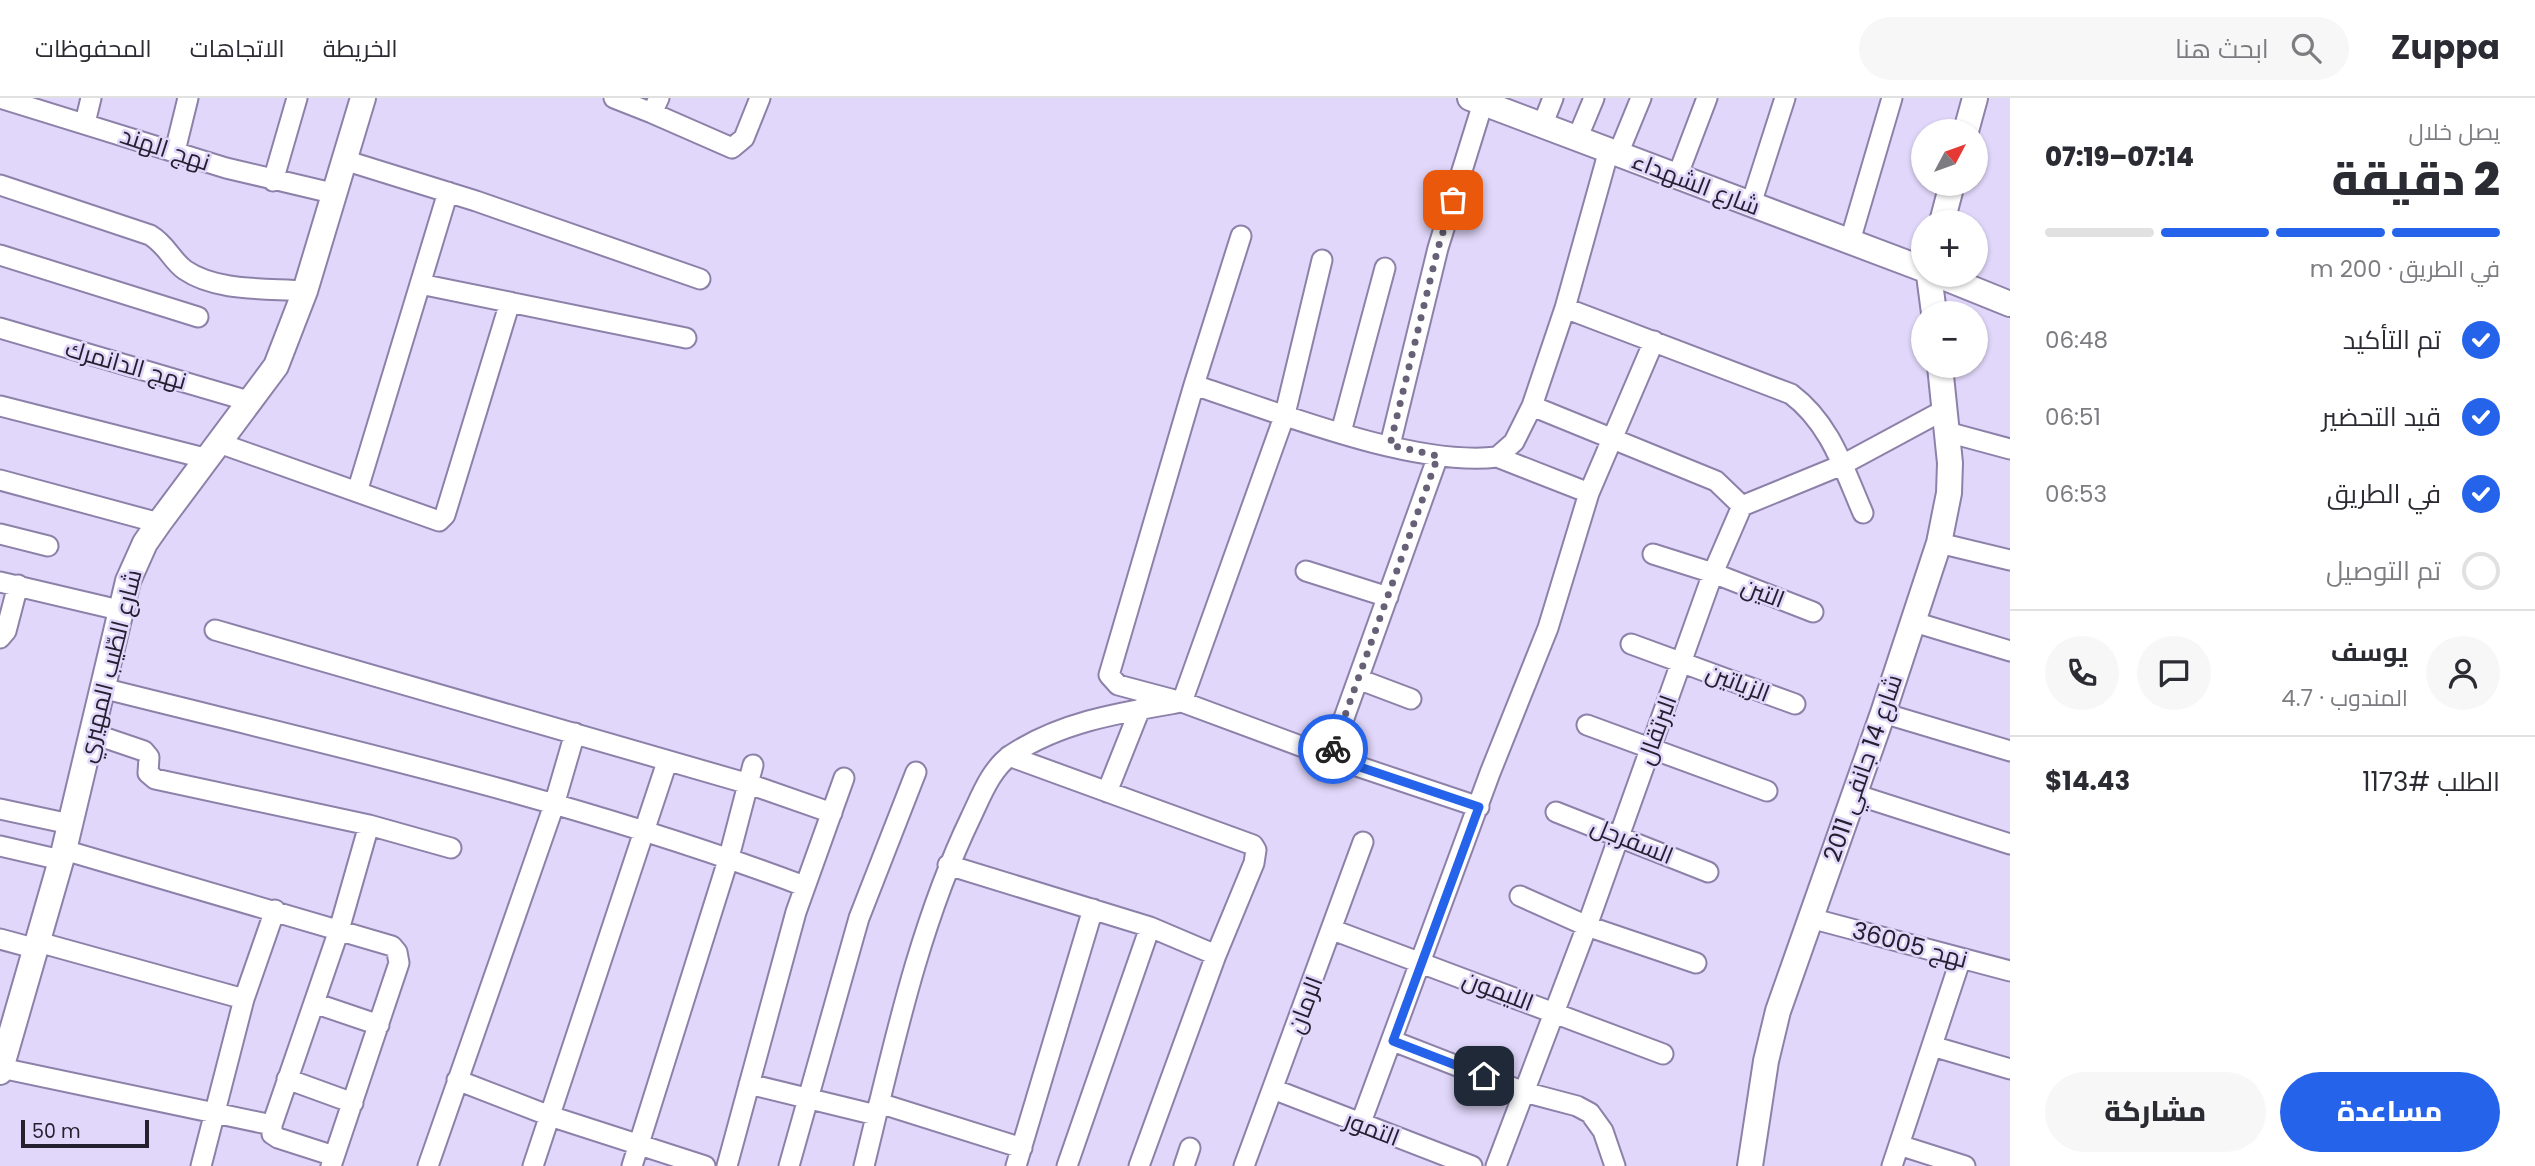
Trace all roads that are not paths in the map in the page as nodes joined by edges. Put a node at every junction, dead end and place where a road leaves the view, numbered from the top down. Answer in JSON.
{"nodes":[{"id":1,"x":0,"y":98,"type":"edge"},
{"id":2,"x":91,"y":98,"type":"edge"},
{"id":3,"x":188,"y":98,"type":"edge"},
{"id":4,"x":297,"y":98,"type":"edge"},
{"id":5,"x":363,"y":98,"type":"edge"},
{"id":6,"x":614,"y":98,"type":"edge"},
{"id":7,"x":760,"y":98,"type":"edge"},
{"id":8,"x":1553,"y":98,"type":"edge"},
{"id":9,"x":1594,"y":98,"type":"edge"},
{"id":10,"x":1641,"y":98,"type":"edge"},
{"id":11,"x":1707,"y":98,"type":"edge"},
{"id":12,"x":1785,"y":98,"type":"edge"},
{"id":13,"x":1892,"y":98,"type":"edge"},
{"id":14,"x":1975,"y":98,"type":"edge"},
{"id":15,"x":1476,"y":100,"type":"edge"},
{"id":16,"x":655,"y":106,"type":"edge"},
{"id":17,"x":1969,"y":119,"type":"edge"},
{"id":18,"x":85,"y":123,"type":"junction"},
{"id":19,"x":1542,"y":126,"type":"junction"},
{"id":20,"x":1577,"y":139,"type":"junction"},
{"id":21,"x":175,"y":151,"type":"junction"},
{"id":22,"x":1614,"y":152,"type":"junction"},
{"id":23,"x":344,"y":160,"type":"junction"},
{"id":24,"x":1677,"y":177,"type":"junction"},
{"id":25,"x":273,"y":181,"type":"junction"},
{"id":26,"x":0,"y":185,"type":"edge"},
{"id":27,"x":448,"y":192,"type":"junction"},
{"id":28,"x":332,"y":193,"type":"junction"},
{"id":29,"x":1751,"y":204,"type":"junction"},
{"id":30,"x":1241,"y":236,"type":"dead end"},
{"id":31,"x":1850,"y":241,"type":"junction"},
{"id":32,"x":0,"y":255,"type":"edge"},
{"id":33,"x":1322,"y":260,"type":"dead end"},
{"id":34,"x":1911,"y":264,"type":"edge"},
{"id":35,"x":1385,"y":268,"type":"dead end"},
{"id":36,"x":700,"y":279,"type":"dead end"},
{"id":37,"x":420,"y":284,"type":"junction"},
{"id":38,"x":1968,"y":287,"type":"edge"},
{"id":39,"x":304,"y":291,"type":"junction"},
{"id":40,"x":510,"y":302,"type":"junction"},
{"id":41,"x":2010,"y":304,"type":"edge"},
{"id":42,"x":1565,"y":308,"type":"junction"},
{"id":43,"x":198,"y":317,"type":"dead end"},
{"id":44,"x":0,"y":328,"type":"edge"},
{"id":45,"x":687,"y":338,"type":"dead end"},
{"id":46,"x":1654,"y":341,"type":"junction"},
{"id":47,"x":1941,"y":378,"type":"edge"},
{"id":48,"x":1194,"y":385,"type":"junction"},
{"id":49,"x":252,"y":402,"type":"junction"},
{"id":50,"x":0,"y":406,"type":"edge"},
{"id":51,"x":1532,"y":406,"type":"junction"},
{"id":52,"x":1285,"y":414,"type":"junction"},
{"id":53,"x":1945,"y":421,"type":"junction"},
{"id":54,"x":1341,"y":432,"type":"junction"},
{"id":55,"x":1613,"y":441,"type":"junction"},
{"id":56,"x":1390,"y":445,"type":"junction"},
{"id":57,"x":2010,"y":449,"type":"edge"},
{"id":58,"x":214,"y":451,"type":"junction"},
{"id":59,"x":1438,"y":456,"type":"junction"},
{"id":60,"x":1497,"y":457,"type":"junction"},
{"id":61,"x":1842,"y":465,"type":"junction"},
{"id":62,"x":0,"y":481,"type":"edge"},
{"id":63,"x":357,"y":492,"type":"junction"},
{"id":64,"x":1589,"y":493,"type":"junction"},
{"id":65,"x":1742,"y":506,"type":"junction"},
{"id":66,"x":1863,"y":513,"type":"dead end"},
{"id":67,"x":159,"y":523,"type":"junction"},
{"id":68,"x":0,"y":534,"type":"edge"},
{"id":69,"x":1939,"y":543,"type":"junction"},
{"id":70,"x":48,"y":546,"type":"dead end"},
{"id":71,"x":1653,"y":554,"type":"dead end"},
{"id":72,"x":2010,"y":560,"type":"edge"},
{"id":73,"x":1306,"y":571,"type":"dead end"},
{"id":74,"x":1713,"y":573,"type":"junction"},
{"id":75,"x":9,"y":584,"type":"edge"},
{"id":76,"x":1388,"y":597,"type":"junction"},
{"id":77,"x":119,"y":610,"type":"junction"},
{"id":78,"x":1813,"y":612,"type":"dead end"},
{"id":79,"x":1914,"y":622,"type":"junction"},
{"id":80,"x":215,"y":630,"type":"dead end"},
{"id":81,"x":0,"y":638,"type":"edge"},
{"id":82,"x":1631,"y":644,"type":"dead end"},
{"id":83,"x":2010,"y":652,"type":"edge"},
{"id":84,"x":1682,"y":662,"type":"junction"},
{"id":85,"x":1358,"y":679,"type":"junction"},
{"id":86,"x":102,"y":688,"type":"junction"},
{"id":87,"x":1411,"y":699,"type":"dead end"},
{"id":88,"x":1182,"y":702,"type":"junction"},
{"id":89,"x":1795,"y":704,"type":"dead end"},
{"id":90,"x":1140,"y":709,"type":"junction"},
{"id":91,"x":1883,"y":713,"type":"junction"},
{"id":92,"x":1587,"y":725,"type":"dead end"},
{"id":93,"x":91,"y":733,"type":"junction"},
{"id":94,"x":575,"y":733,"type":"junction"},
{"id":95,"x":1650,"y":748,"type":"junction"},
{"id":96,"x":2010,"y":751,"type":"edge"},
{"id":97,"x":1009,"y":756,"type":"junction"},
{"id":98,"x":1330,"y":757,"type":"junction"},
{"id":99,"x":667,"y":762,"type":"junction"},
{"id":100,"x":916,"y":772,"type":"dead end"},
{"id":101,"x":751,"y":775,"type":"junction"},
{"id":102,"x":844,"y":779,"type":"dead end"},
{"id":103,"x":1107,"y":792,"type":"junction"},
{"id":104,"x":1767,"y":792,"type":"dead end"},
{"id":105,"x":1854,"y":794,"type":"junction"},
{"id":106,"x":554,"y":805,"type":"junction"},
{"id":107,"x":1479,"y":807,"type":"junction"},
{"id":108,"x":0,"y":809,"type":"edge"},
{"id":109,"x":1556,"y":812,"type":"dead end"},
{"id":110,"x":832,"y":813,"type":"junction"},
{"id":111,"x":70,"y":824,"type":"junction"},
{"id":112,"x":369,"y":825,"type":"junction"},
{"id":113,"x":645,"y":831,"type":"junction"},
{"id":114,"x":1620,"y":835,"type":"junction"},
{"id":115,"x":1363,"y":842,"type":"dead end"},
{"id":116,"x":2010,"y":844,"type":"edge"},
{"id":117,"x":0,"y":846,"type":"edge"},
{"id":118,"x":451,"y":848,"type":"dead end"},
{"id":119,"x":62,"y":855,"type":"junction"},
{"id":120,"x":729,"y":858,"type":"junction"},
{"id":121,"x":948,"y":865,"type":"junction"},
{"id":122,"x":1708,"y":872,"type":"dead end"},
{"id":123,"x":804,"y":886,"type":"junction"},
{"id":124,"x":1520,"y":896,"type":"dead end"},
{"id":125,"x":1093,"y":909,"type":"junction"},
{"id":126,"x":275,"y":910,"type":"junction"},
{"id":127,"x":1810,"y":919,"type":"junction"},
{"id":128,"x":1587,"y":926,"type":"junction"},
{"id":129,"x":1150,"y":927,"type":"junction"},
{"id":130,"x":339,"y":930,"type":"junction"},
{"id":131,"x":1333,"y":930,"type":"junction"},
{"id":132,"x":0,"y":939,"type":"edge"},
{"id":133,"x":37,"y":946,"type":"junction"},
{"id":134,"x":1216,"y":955,"type":"junction"},
{"id":135,"x":1961,"y":958,"type":"junction"},
{"id":136,"x":1422,"y":961,"type":"junction"},
{"id":137,"x":1696,"y":964,"type":"dead end"},
{"id":138,"x":2010,"y":971,"type":"edge"},
{"id":139,"x":244,"y":999,"type":"junction"},
{"id":140,"x":314,"y":1003,"type":"junction"},
{"id":141,"x":1553,"y":1012,"type":"junction"},
{"id":142,"x":379,"y":1025,"type":"junction"},
{"id":143,"x":6,"y":1029,"type":"edge"},
{"id":144,"x":1393,"y":1041,"type":"junction"},
{"id":145,"x":1932,"y":1046,"type":"junction"},
{"id":146,"x":1663,"y":1054,"type":"dead end"},
{"id":147,"x":2010,"y":1069,"type":"edge"},
{"id":148,"x":1,"y":1070,"type":"edge"},
{"id":149,"x":287,"y":1079,"type":"junction"},
{"id":150,"x":457,"y":1080,"type":"junction"},
{"id":151,"x":749,"y":1084,"type":"junction"},
{"id":152,"x":1273,"y":1089,"type":"junction"},
{"id":153,"x":1524,"y":1092,"type":"junction"},
{"id":154,"x":807,"y":1099,"type":"junction"},
{"id":155,"x":353,"y":1103,"type":"junction"},
{"id":156,"x":878,"y":1109,"type":"junction"},
{"id":157,"x":215,"y":1114,"type":"junction"},
{"id":158,"x":550,"y":1116,"type":"junction"},
{"id":159,"x":272,"y":1125,"type":"junction"},
{"id":160,"x":1360,"y":1125,"type":"junction"},
{"id":161,"x":1899,"y":1145,"type":"junction"},
{"id":162,"x":638,"y":1146,"type":"junction"},
{"id":163,"x":1019,"y":1157,"type":"edge"},
{"id":164,"x":333,"y":1161,"type":"edge"},
{"id":165,"x":201,"y":1166,"type":"edge"},
{"id":166,"x":429,"y":1166,"type":"edge"},
{"id":167,"x":533,"y":1166,"type":"edge"},
{"id":168,"x":632,"y":1166,"type":"edge"},
{"id":169,"x":705,"y":1166,"type":"edge"},
{"id":170,"x":727,"y":1166,"type":"edge"},
{"id":171,"x":789,"y":1166,"type":"edge"},
{"id":172,"x":864,"y":1166,"type":"edge"},
{"id":173,"x":1067,"y":1166,"type":"edge"},
{"id":174,"x":1139,"y":1166,"type":"edge"},
{"id":175,"x":1244,"y":1166,"type":"edge"},
{"id":176,"x":1472,"y":1166,"type":"edge"},
{"id":177,"x":1496,"y":1166,"type":"edge"},
{"id":178,"x":1615,"y":1166,"type":"edge"},
{"id":179,"x":1749,"y":1166,"type":"edge"},
{"id":180,"x":1892,"y":1166,"type":"edge"},
{"id":181,"x":1965,"y":1166,"type":"edge"}],
"edges":[{"from":1,"to":18,"type":"street","name":"نهج الهند"},
{"from":2,"to":18,"type":"street"},
{"from":3,"to":21,"type":"street"},
{"from":4,"to":25,"type":"street"},
{"from":5,"to":23,"type":"street","name":"شارع الطّيب المهيري"},
{"from":6,"to":16,"type":"street"},
{"from":7,"to":16,"type":"street"},
{"from":8,"to":19,"type":"street"},
{"from":9,"to":20,"type":"street"},
{"from":10,"to":22,"type":"street"},
{"from":11,"to":24,"type":"street"},
{"from":12,"to":29,"type":"street"},
{"from":13,"to":31,"type":"street"},
{"from":14,"to":17,"type":"street"},
{"from":15,"to":19,"type":"street","name":"شارع الشهداء"},
{"from":15,"to":56,"type":"street"},
{"from":18,"to":21,"type":"street","name":"نهج الهند"},
{"from":19,"to":20,"type":"street","name":"شارع الشهداء"},
{"from":20,"to":22,"type":"street","name":"شارع الشهداء"},
{"from":21,"to":25,"type":"street","name":"نهج الهند"},
{"from":22,"to":24,"type":"street","name":"شارع الشهداء"},
{"from":22,"to":42,"type":"street"},
{"from":23,"to":27,"type":"street"},
{"from":23,"to":28,"type":"street","name":"شارع الطّيب المهيري"},
{"from":24,"to":29,"type":"street","name":"شارع الشهداء"},
{"from":25,"to":28,"type":"street","name":"نهج الهند"},
{"from":26,"to":39,"type":"street"},
{"from":27,"to":36,"type":"street"},
{"from":27,"to":37,"type":"street"},
{"from":28,"to":39,"type":"street","name":"شارع الطّيب المهيري"},
{"from":29,"to":31,"type":"street","name":"شارع الشهداء"},
{"from":30,"to":48,"type":"street"},
{"from":31,"to":34,"type":"street","name":"شارع الشهداء"},
{"from":32,"to":43,"type":"street"},
{"from":33,"to":52,"type":"street"},
{"from":35,"to":54,"type":"street"},
{"from":37,"to":40,"type":"street"},
{"from":37,"to":63,"type":"street"},
{"from":38,"to":41,"type":"street"},
{"from":39,"to":49,"type":"street","name":"شارع الطّيب المهيري"},
{"from":40,"to":45,"type":"street"},
{"from":40,"to":63,"type":"street"},
{"from":42,"to":46,"type":"street"},
{"from":42,"to":51,"type":"street"},
{"from":44,"to":49,"type":"street","name":"نهج الدانمرك"},
{"from":46,"to":55,"type":"street"},
{"from":46,"to":61,"type":"street"},
{"from":47,"to":53,"type":"street","name":"شارع 14 جانفي 2011"},
{"from":48,"to":52,"type":"street"},
{"from":48,"to":88,"type":"street"},
{"from":49,"to":58,"type":"street","name":"شارع الطّيب المهيري"},
{"from":50,"to":58,"type":"street"},
{"from":51,"to":55,"type":"street"},
{"from":51,"to":60,"type":"street"},
{"from":52,"to":54,"type":"street"},
{"from":52,"to":88,"type":"street"},
{"from":53,"to":57,"type":"street"},
{"from":53,"to":61,"type":"street"},
{"from":53,"to":69,"type":"street","name":"شارع 14 جانفي 2011"},
{"from":54,"to":56,"type":"street"},
{"from":55,"to":64,"type":"street"},
{"from":55,"to":65,"type":"street"},
{"from":56,"to":59,"type":"street"},
{"from":58,"to":63,"type":"street"},
{"from":58,"to":67,"type":"street","name":"شارع الطّيب المهيري"},
{"from":59,"to":60,"type":"street"},
{"from":59,"to":76,"type":"street"},
{"from":60,"to":64,"type":"street"},
{"from":61,"to":65,"type":"street"},
{"from":61,"to":66,"type":"street"},
{"from":62,"to":67,"type":"street"},
{"from":64,"to":107,"type":"street"},
{"from":65,"to":74,"type":"street","name":"البرتقال"},
{"from":67,"to":77,"type":"street","name":"شارع الطّيب المهيري"},
{"from":68,"to":70,"type":"street"},
{"from":69,"to":72,"type":"street"},
{"from":69,"to":79,"type":"street","name":"شارع 14 جانفي 2011"},
{"from":71,"to":74,"type":"street","name":"التين"},
{"from":73,"to":76,"type":"street"},
{"from":74,"to":78,"type":"street","name":"التين"},
{"from":74,"to":84,"type":"street","name":"البرتقال"},
{"from":75,"to":77,"type":"street"},
{"from":75,"to":81,"type":"street"},
{"from":76,"to":85,"type":"street"},
{"from":77,"to":86,"type":"street","name":"شارع الطّيب المهيري"},
{"from":79,"to":83,"type":"street"},
{"from":79,"to":91,"type":"street","name":"شارع 14 جانفي 2011"},
{"from":80,"to":94,"type":"street"},
{"from":82,"to":84,"type":"street","name":"الزياتين"},
{"from":84,"to":89,"type":"street","name":"الزياتين"},
{"from":84,"to":95,"type":"street","name":"البرتقال"},
{"from":85,"to":87,"type":"street"},
{"from":85,"to":98,"type":"street"},
{"from":86,"to":93,"type":"street","name":"شارع الطّيب المهيري"},
{"from":86,"to":106,"type":"street"},
{"from":88,"to":90,"type":"street"},
{"from":88,"to":98,"type":"street"},
{"from":90,"to":97,"type":"street"},
{"from":90,"to":103,"type":"street"},
{"from":91,"to":96,"type":"street"},
{"from":91,"to":105,"type":"street","name":"شارع 14 جانفي 2011"},
{"from":92,"to":95,"type":"street"},
{"from":93,"to":111,"type":"street","name":"شارع الطّيب المهيري"},
{"from":93,"to":112,"type":"street"},
{"from":94,"to":99,"type":"street"},
{"from":94,"to":106,"type":"street"},
{"from":95,"to":104,"type":"street"},
{"from":95,"to":114,"type":"street","name":"البرتقال"},
{"from":97,"to":103,"type":"street"},
{"from":97,"to":121,"type":"street"},
{"from":98,"to":107,"type":"street"},
{"from":99,"to":101,"type":"street"},
{"from":99,"to":113,"type":"street"},
{"from":100,"to":154,"type":"street"},
{"from":101,"to":110,"type":"street"},
{"from":101,"to":120,"type":"street"},
{"from":102,"to":110,"type":"street"},
{"from":103,"to":134,"type":"street"},
{"from":105,"to":116,"type":"street"},
{"from":105,"to":127,"type":"street","name":"شارع 14 جانفي 2011"},
{"from":106,"to":113,"type":"street"},
{"from":106,"to":150,"type":"street"},
{"from":107,"to":136,"type":"street"},
{"from":108,"to":111,"type":"street"},
{"from":109,"to":114,"type":"street","name":"السفرجل"},
{"from":110,"to":123,"type":"street"},
{"from":111,"to":119,"type":"street","name":"شارع الطّيب المهيري"},
{"from":112,"to":118,"type":"street"},
{"from":112,"to":130,"type":"street"},
{"from":113,"to":120,"type":"street"},
{"from":113,"to":158,"type":"street"},
{"from":114,"to":122,"type":"street","name":"السفرجل"},
{"from":114,"to":128,"type":"street","name":"البرتقال"},
{"from":115,"to":131,"type":"street","name":"الرمان"},
{"from":117,"to":119,"type":"street"},
{"from":119,"to":126,"type":"street"},
{"from":119,"to":133,"type":"street","name":"شارع الطّيب المهيري"},
{"from":120,"to":123,"type":"street"},
{"from":120,"to":162,"type":"street"},
{"from":121,"to":125,"type":"street"},
{"from":121,"to":156,"type":"street"},
{"from":123,"to":151,"type":"street"},
{"from":124,"to":128,"type":"street"},
{"from":125,"to":129,"type":"street"},
{"from":125,"to":163,"type":"street"},
{"from":126,"to":130,"type":"street"},
{"from":126,"to":139,"type":"street"},
{"from":127,"to":135,"type":"street","name":"نهج 36005"},
{"from":127,"to":179,"type":"street","name":"شارع 14 جانفي 2011"},
{"from":128,"to":137,"type":"street"},
{"from":128,"to":141,"type":"street","name":"البرتقال"},
{"from":129,"to":134,"type":"street"},
{"from":129,"to":173,"type":"street"},
{"from":130,"to":140,"type":"street"},
{"from":130,"to":142,"type":"street"},
{"from":131,"to":136,"type":"street","name":"الليمون"},
{"from":131,"to":152,"type":"street","name":"الرمان"},
{"from":132,"to":133,"type":"street"},
{"from":133,"to":139,"type":"street"},
{"from":133,"to":143,"type":"street","name":"شارع الطّيب المهيري"},
{"from":134,"to":174,"type":"street"},
{"from":135,"to":138,"type":"street","name":"نهج 36005"},
{"from":135,"to":145,"type":"street"},
{"from":136,"to":141,"type":"street","name":"الليمون"},
{"from":136,"to":144,"type":"street"},
{"from":139,"to":157,"type":"street"},
{"from":140,"to":142,"type":"street"},
{"from":140,"to":149,"type":"street"},
{"from":141,"to":146,"type":"street","name":"الليمون"},
{"from":141,"to":153,"type":"street","name":"البرتقال"},
{"from":142,"to":155,"type":"street"},
{"from":143,"to":148,"type":"street","name":"شارع الطّيب المهيري"},
{"from":144,"to":153,"type":"street"},
{"from":144,"to":160,"type":"street"},
{"from":145,"to":147,"type":"street"},
{"from":145,"to":161,"type":"street"},
{"from":148,"to":157,"type":"street"},
{"from":149,"to":155,"type":"street"},
{"from":149,"to":159,"type":"street"},
{"from":150,"to":158,"type":"street"},
{"from":150,"to":166,"type":"street"},
{"from":151,"to":154,"type":"street"},
{"from":151,"to":170,"type":"street"},
{"from":152,"to":160,"type":"street","name":"التمور"},
{"from":152,"to":175,"type":"street","name":"الرمان"},
{"from":153,"to":177,"type":"street","name":"البرتقال"},
{"from":153,"to":178,"type":"street"},
{"from":154,"to":156,"type":"street"},
{"from":154,"to":171,"type":"street"},
{"from":155,"to":164,"type":"street"},
{"from":156,"to":163,"type":"street"},
{"from":156,"to":172,"type":"street"},
{"from":157,"to":159,"type":"street"},
{"from":157,"to":165,"type":"street"},
{"from":158,"to":162,"type":"street"},
{"from":158,"to":167,"type":"street"},
{"from":159,"to":164,"type":"street"},
{"from":160,"to":176,"type":"street","name":"التمور"},
{"from":161,"to":180,"type":"street"},
{"from":161,"to":181,"type":"street"},
{"from":162,"to":168,"type":"street"},
{"from":162,"to":169,"type":"street"}]}
